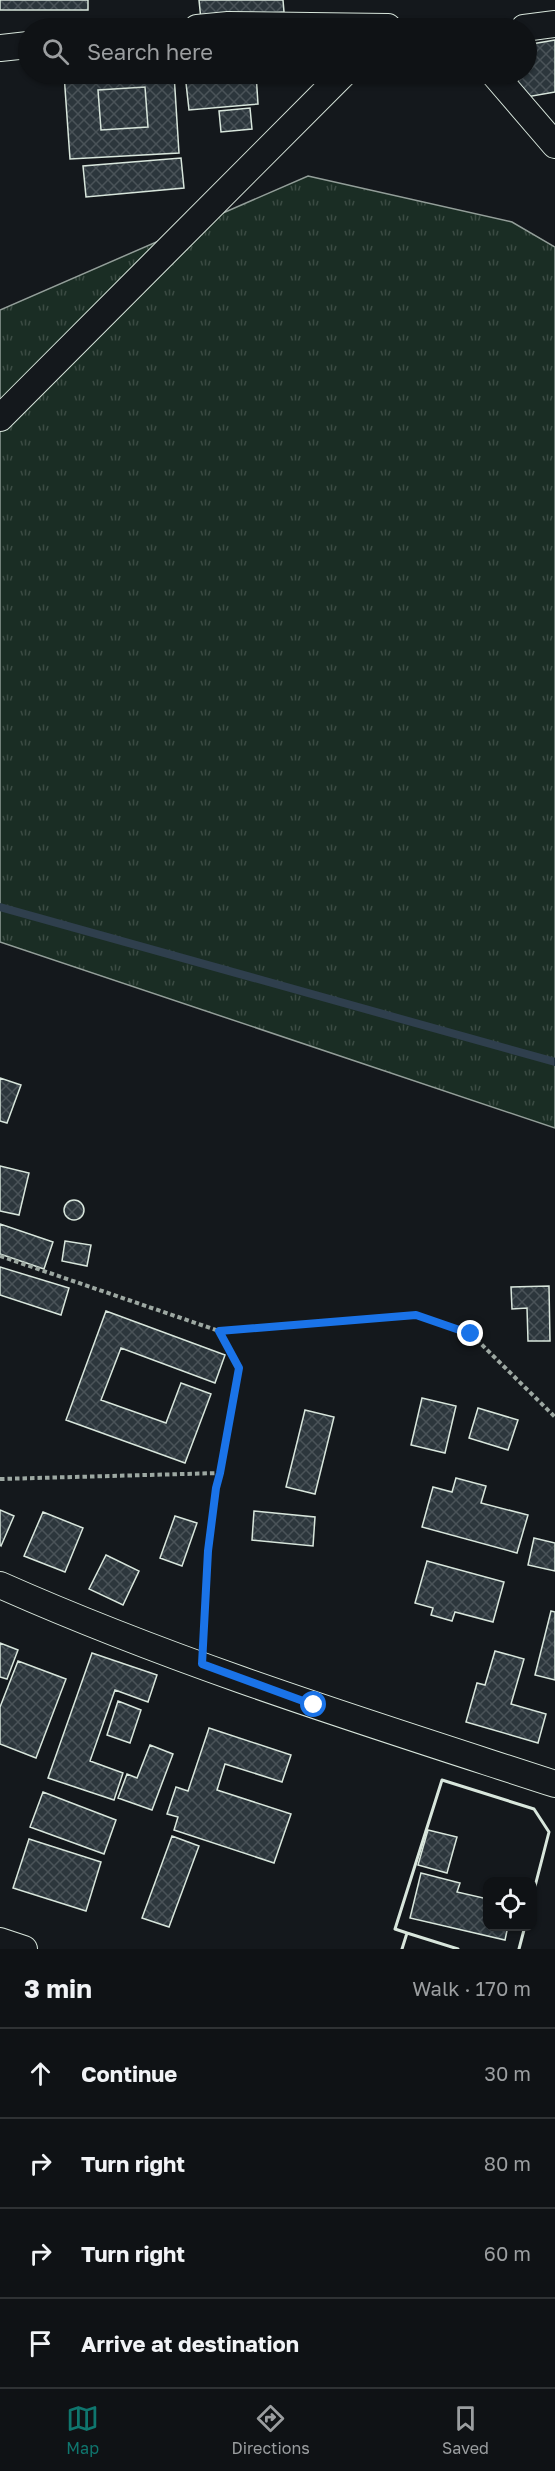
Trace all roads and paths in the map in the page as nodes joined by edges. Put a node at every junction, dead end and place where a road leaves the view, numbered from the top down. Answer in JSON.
{"nodes":[{"id":1,"x":555,"y":24,"type":"edge"},
{"id":2,"x":537,"y":26,"type":"edge"},
{"id":3,"x":18,"y":46,"type":"edge"},
{"id":4,"x":0,"y":48,"type":"edge"},
{"id":5,"x":332,"y":84,"type":"edge"},
{"id":6,"x":502,"y":84,"type":"edge"},
{"id":7,"x":555,"y":146,"type":"edge"},
{"id":8,"x":0,"y":418,"type":"edge"},
{"id":9,"x":0,"y":1256,"type":"edge"},
{"id":10,"x":219,"y":1331,"type":"junction"},
{"id":11,"x":555,"y":1417,"type":"edge"},
{"id":12,"x":220,"y":1473,"type":"junction"},
{"id":13,"x":0,"y":1479,"type":"edge"},
{"id":14,"x":0,"y":1585,"type":"edge"},
{"id":15,"x":202,"y":1664,"type":"junction"},
{"id":16,"x":555,"y":1784,"type":"edge"},
{"id":17,"x":0,"y":1941,"type":"edge"},
{"id":18,"x":24,"y":1949,"type":"edge"}],
"edges":[{"from":1,"to":2,"type":"street"},
{"from":3,"to":4,"type":"street"},
{"from":5,"to":8,"type":"street"},
{"from":6,"to":7,"type":"street"},
{"from":9,"to":10,"type":"path"},
{"from":10,"to":11,"type":"path"},
{"from":10,"to":12,"type":"path"},
{"from":12,"to":13,"type":"path"},
{"from":12,"to":15,"type":"path"},
{"from":14,"to":15,"type":"street"},
{"from":15,"to":16,"type":"street"},
{"from":17,"to":18,"type":"street"}]}
